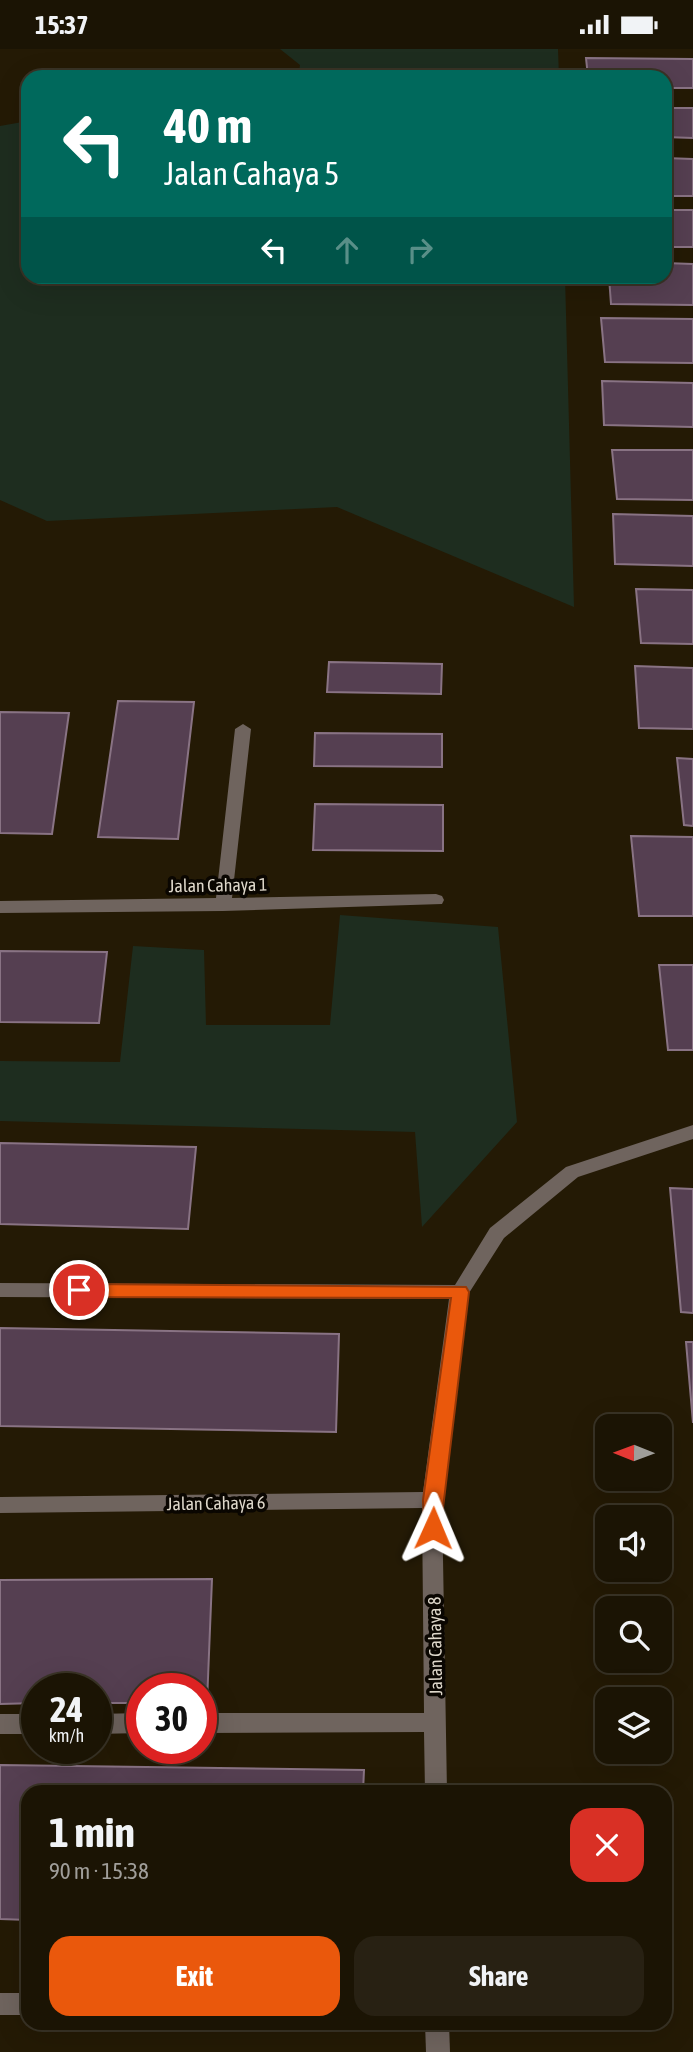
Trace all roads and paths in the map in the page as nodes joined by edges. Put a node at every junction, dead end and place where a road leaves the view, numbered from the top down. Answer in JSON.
{"nodes":[{"id":1,"x":243,"y":729,"type":"dead end"},
{"id":2,"x":436,"y":900,"type":"dead end"},
{"id":3,"x":223,"y":905,"type":"junction"},
{"id":4,"x":0,"y":907,"type":"edge"},
{"id":5,"x":693,"y":1132,"type":"edge"},
{"id":6,"x":0,"y":1290,"type":"edge"},
{"id":7,"x":460,"y":1292,"type":"junction"},
{"id":8,"x":432,"y":1500,"type":"junction"},
{"id":9,"x":0,"y":1505,"type":"edge"},
{"id":10,"x":437,"y":1722,"type":"junction"},
{"id":11,"x":217,"y":1723,"type":"edge"},
{"id":12,"x":0,"y":1724,"type":"edge"},
{"id":13,"x":21,"y":1724,"type":"edge"},
{"id":14,"x":436,"y":1785,"type":"edge"},
{"id":15,"x":0,"y":2004,"type":"edge"},
{"id":16,"x":21,"y":2004,"type":"edge"},
{"id":17,"x":437,"y":2030,"type":"edge"},
{"id":18,"x":439,"y":2052,"type":"edge"}],
"edges":[{"from":1,"to":3,"type":"street"},
{"from":2,"to":3,"type":"street","name":"Jalan Cahaya 1"},
{"from":3,"to":4,"type":"street","name":"Jalan Cahaya 1"},
{"from":5,"to":7,"type":"street","name":"Jalan Cahaya 8"},
{"from":6,"to":7,"type":"street"},
{"from":7,"to":8,"type":"street","name":"Jalan Cahaya 8"},
{"from":8,"to":9,"type":"street","name":"Jalan Cahaya 6"},
{"from":8,"to":10,"type":"street","name":"Jalan Cahaya 8"},
{"from":10,"to":11,"type":"street"},
{"from":10,"to":14,"type":"street","name":"Jalan Cahaya 8"},
{"from":12,"to":13,"type":"street"},
{"from":15,"to":16,"type":"street"},
{"from":17,"to":18,"type":"street"}]}
